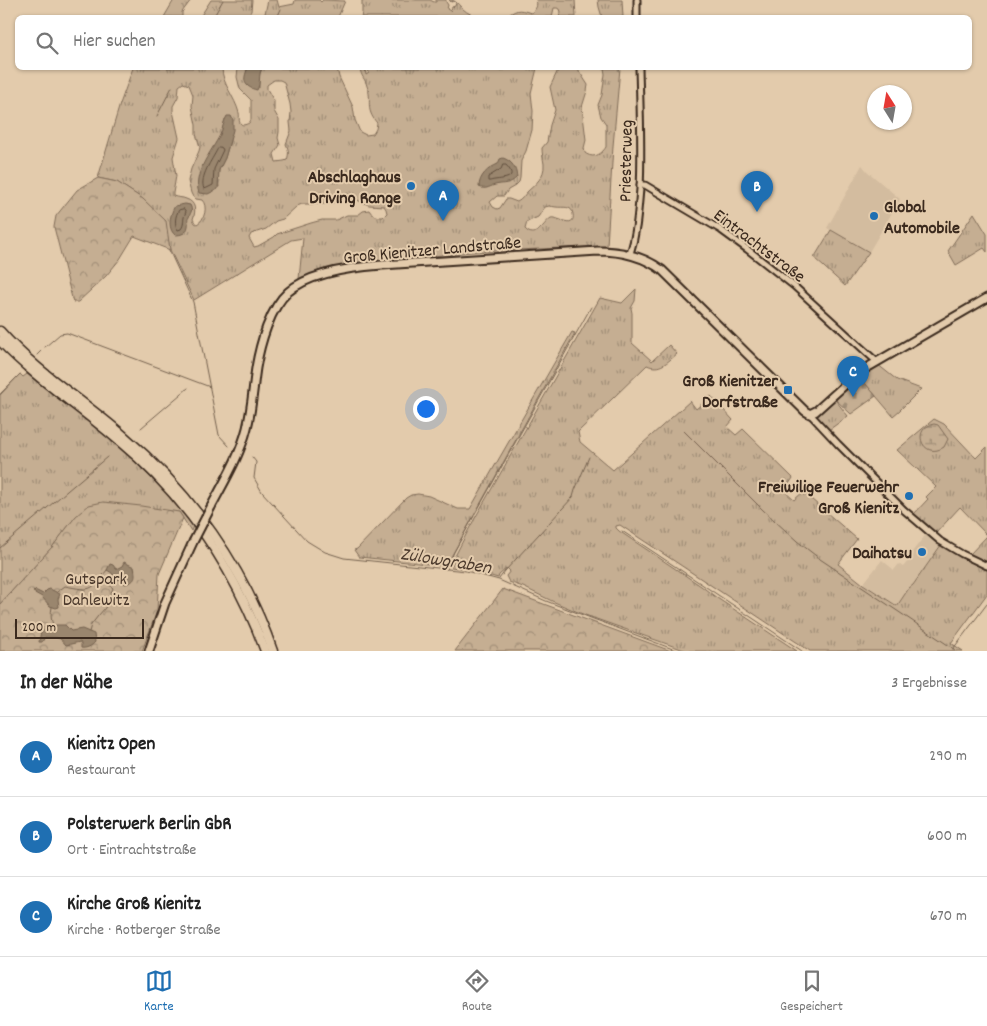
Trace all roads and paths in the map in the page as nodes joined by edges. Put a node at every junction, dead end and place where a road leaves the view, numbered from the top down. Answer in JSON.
{"nodes":[{"id":1,"x":637,"y":0,"type":"edge"},
{"id":2,"x":637,"y":15,"type":"edge"},
{"id":3,"x":639,"y":70,"type":"edge"},
{"id":4,"x":640,"y":185,"type":"junction"},
{"id":5,"x":630,"y":254,"type":"junction"},
{"id":6,"x":987,"y":298,"type":"edge"},
{"id":7,"x":0,"y":331,"type":"edge"},
{"id":8,"x":0,"y":341,"type":"edge"},
{"id":9,"x":877,"y":362,"type":"junction"},
{"id":10,"x":810,"y":414,"type":"junction"},
{"id":11,"x":985,"y":565,"type":"edge"},
{"id":12,"x":149,"y":651,"type":"edge"},
{"id":13,"x":265,"y":651,"type":"edge"},
{"id":14,"x":273,"y":651,"type":"edge"}],
"edges":[{"from":1,"to":2,"type":"street"},
{"from":3,"to":4,"type":"street","name":"Priesterweg"},
{"from":4,"to":5,"type":"street","name":"Priesterweg"},
{"from":4,"to":9,"type":"street","name":"Eintrachtstraße"},
{"from":5,"to":10,"type":"main road"},
{"from":5,"to":12,"type":"main road","name":"Groß Kienitzer Landstraße","bridge":true},
{"from":6,"to":9,"type":"main road"},
{"from":7,"to":14,"type":"highway"},
{"from":8,"to":13,"type":"highway"},
{"from":9,"to":10,"type":"main road"},
{"from":10,"to":11,"type":"street"}]}
